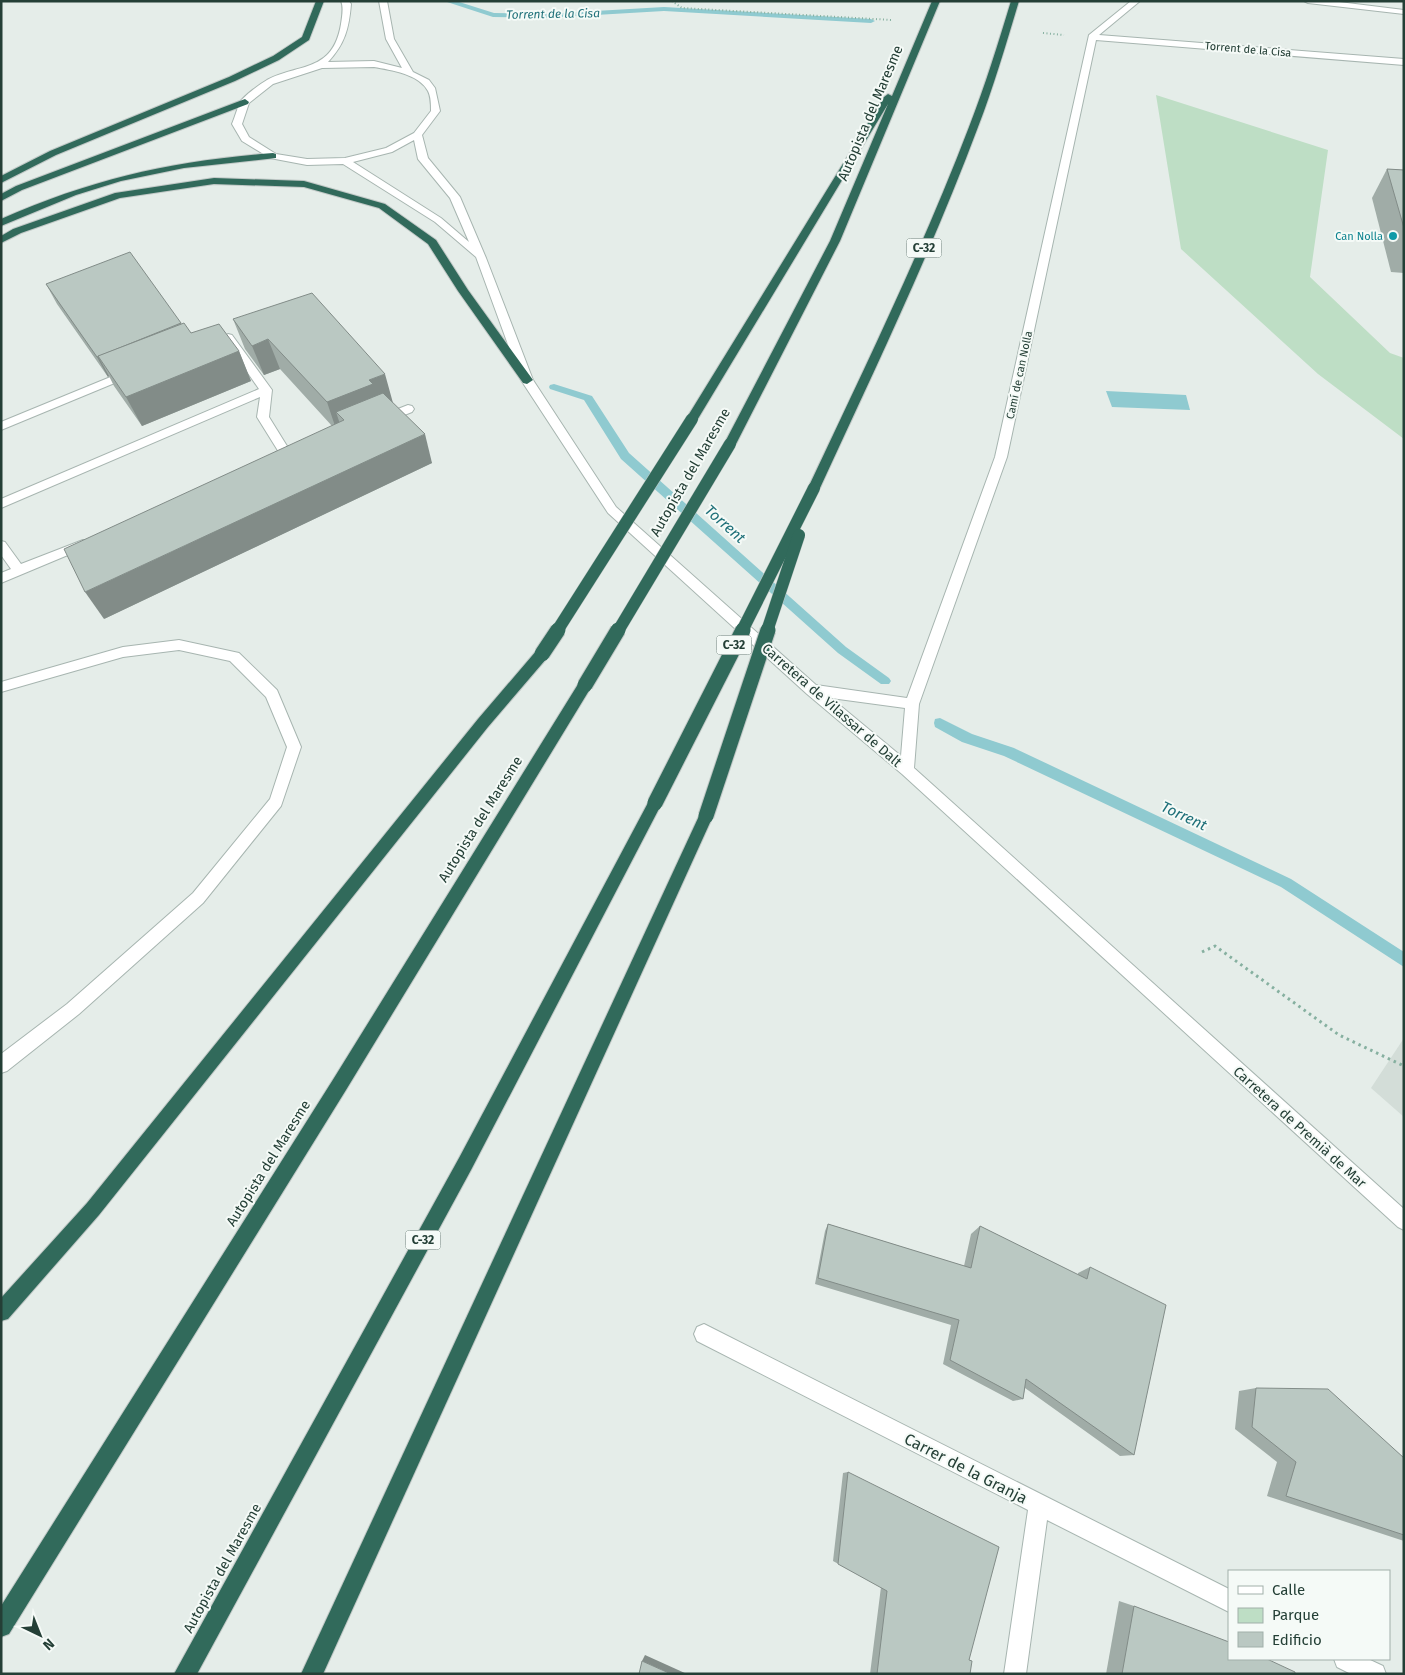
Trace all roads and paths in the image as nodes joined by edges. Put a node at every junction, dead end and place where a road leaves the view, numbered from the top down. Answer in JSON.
{"nodes":[{"id":1,"x":320,"y":1,"type":"edge"},
{"id":2,"x":345,"y":1,"type":"edge"},
{"id":3,"x":383,"y":1,"type":"edge"},
{"id":4,"x":672,"y":1,"type":"edge"},
{"id":5,"x":936,"y":1,"type":"edge"},
{"id":6,"x":1015,"y":1,"type":"edge"},
{"id":7,"x":1136,"y":1,"type":"edge"},
{"id":8,"x":1308,"y":1,"type":"edge"},
{"id":9,"x":1404,"y":12,"type":"edge"},
{"id":10,"x":892,"y":20,"type":"dead end"},
{"id":11,"x":1092,"y":37,"type":"junction"},
{"id":12,"x":918,"y":49,"type":"junction"},
{"id":13,"x":1404,"y":62,"type":"edge"},
{"id":14,"x":320,"y":65,"type":"junction"},
{"id":15,"x":409,"y":72,"type":"junction"},
{"id":16,"x":245,"y":102,"type":"junction"},
{"id":17,"x":417,"y":135,"type":"junction"},
{"id":18,"x":273,"y":156,"type":"junction"},
{"id":19,"x":345,"y":161,"type":"junction"},
{"id":20,"x":1,"y":180,"type":"edge"},
{"id":21,"x":1,"y":198,"type":"edge"},
{"id":22,"x":1,"y":222,"type":"edge"},
{"id":23,"x":1,"y":240,"type":"edge"},
{"id":24,"x":481,"y":258,"type":"junction"},
{"id":25,"x":217,"y":337,"type":"edge"},
{"id":26,"x":145,"y":367,"type":"edge"},
{"id":27,"x":527,"y":380,"type":"junction"},
{"id":28,"x":266,"y":390,"type":"junction"},
{"id":29,"x":408,"y":409,"type":"dead end"},
{"id":30,"x":372,"y":424,"type":"edge"},
{"id":31,"x":1,"y":426,"type":"edge"},
{"id":32,"x":289,"y":459,"type":"edge"},
{"id":33,"x":814,"y":488,"type":"junction"},
{"id":34,"x":1,"y":504,"type":"edge"},
{"id":35,"x":92,"y":540,"type":"edge"},
{"id":36,"x":1,"y":545,"type":"edge"},
{"id":37,"x":19,"y":571,"type":"junction"},
{"id":38,"x":1,"y":578,"type":"edge"},
{"id":39,"x":1,"y":687,"type":"edge"},
{"id":40,"x":812,"y":690,"type":"junction"},
{"id":41,"x":912,"y":704,"type":"junction"},
{"id":42,"x":907,"y":770,"type":"junction"},
{"id":43,"x":1202,"y":952,"type":"dead end"},
{"id":44,"x":1196,"y":1032,"type":"joint"},
{"id":45,"x":1,"y":1065,"type":"edge"},
{"id":46,"x":1404,"y":1066,"type":"edge"},
{"id":47,"x":1404,"y":1221,"type":"edge"},
{"id":48,"x":1,"y":1312,"type":"edge"},
{"id":49,"x":704,"y":1334,"type":"dead end"},
{"id":50,"x":1039,"y":1506,"type":"junction"},
{"id":51,"x":1228,"y":1600,"type":"edge"},
{"id":52,"x":1,"y":1626,"type":"edge"},
{"id":53,"x":1347,"y":1660,"type":"edge"},
{"id":54,"x":185,"y":1674,"type":"edge"},
{"id":55,"x":312,"y":1674,"type":"edge"},
{"id":56,"x":1015,"y":1674,"type":"edge"},
{"id":57,"x":1375,"y":1674,"type":"edge"}],
"edges":[{"from":1,"to":20,"type":"highway"},
{"from":2,"to":14,"type":"street"},
{"from":3,"to":15,"type":"street"},
{"from":4,"to":10,"type":"path"},
{"from":5,"to":12,"type":"highway","name":"Autopista del Maresme"},
{"from":6,"to":33,"type":"highway","name":"Autopista del Maresme","number":"C-32"},
{"from":7,"to":11,"type":"street"},
{"from":8,"to":9,"type":"street"},
{"from":11,"to":13,"type":"street","name":"Torrent de la Cisa"},
{"from":11,"to":41,"type":"street","name":"Camí de can Nolla"},
{"from":12,"to":48,"type":"highway","bridge":true},
{"from":12,"to":52,"type":"highway","name":"Autopista del Maresme","bridge":true},
{"from":14,"to":15,"type":"street"},
{"from":14,"to":16,"type":"street"},
{"from":15,"to":17,"type":"street"},
{"from":16,"to":18,"type":"street"},
{"from":16,"to":21,"type":"highway"},
{"from":17,"to":19,"type":"street"},
{"from":17,"to":24,"type":"street","name":"Carretera de Vilassar de Dalt"},
{"from":18,"to":19,"type":"street"},
{"from":18,"to":22,"type":"highway"},
{"from":19,"to":24,"type":"street","name":"Carretera de Vilassar de Dalt"},
{"from":23,"to":27,"type":"highway"},
{"from":24,"to":27,"type":"street","name":"Carretera de Vilassar de Dalt"},
{"from":25,"to":28,"type":"street"},
{"from":26,"to":31,"type":"street"},
{"from":27,"to":40,"type":"street","name":"Carretera de Vilassar de Dalt"},
{"from":28,"to":32,"type":"street"},
{"from":28,"to":34,"type":"street"},
{"from":29,"to":30,"type":"street"},
{"from":33,"to":54,"type":"highway","name":"Autopista del Maresme","number":"C-32","bridge":true},
{"from":33,"to":55,"type":"highway","bridge":true},
{"from":35,"to":37,"type":"street"},
{"from":36,"to":37,"type":"street"},
{"from":37,"to":38,"type":"street"},
{"from":39,"to":45,"type":"street"},
{"from":40,"to":41,"type":"street"},
{"from":40,"to":42,"type":"street","name":"Carretera de Vilassar de Dalt"},
{"from":41,"to":42,"type":"street","name":"Camí de can Nolla"},
{"from":42,"to":44,"type":"street","name":"Carretera de Vilassar de Dalt"},
{"from":43,"to":46,"type":"path"},
{"from":44,"to":47,"type":"street","name":"Carretera de Premià de Mar"},
{"from":49,"to":50,"type":"street","name":"Carrer de la Granja"},
{"from":50,"to":51,"type":"street","name":"Carrer de la Granja"},
{"from":50,"to":56,"type":"street"},
{"from":53,"to":57,"type":"street"}]}
